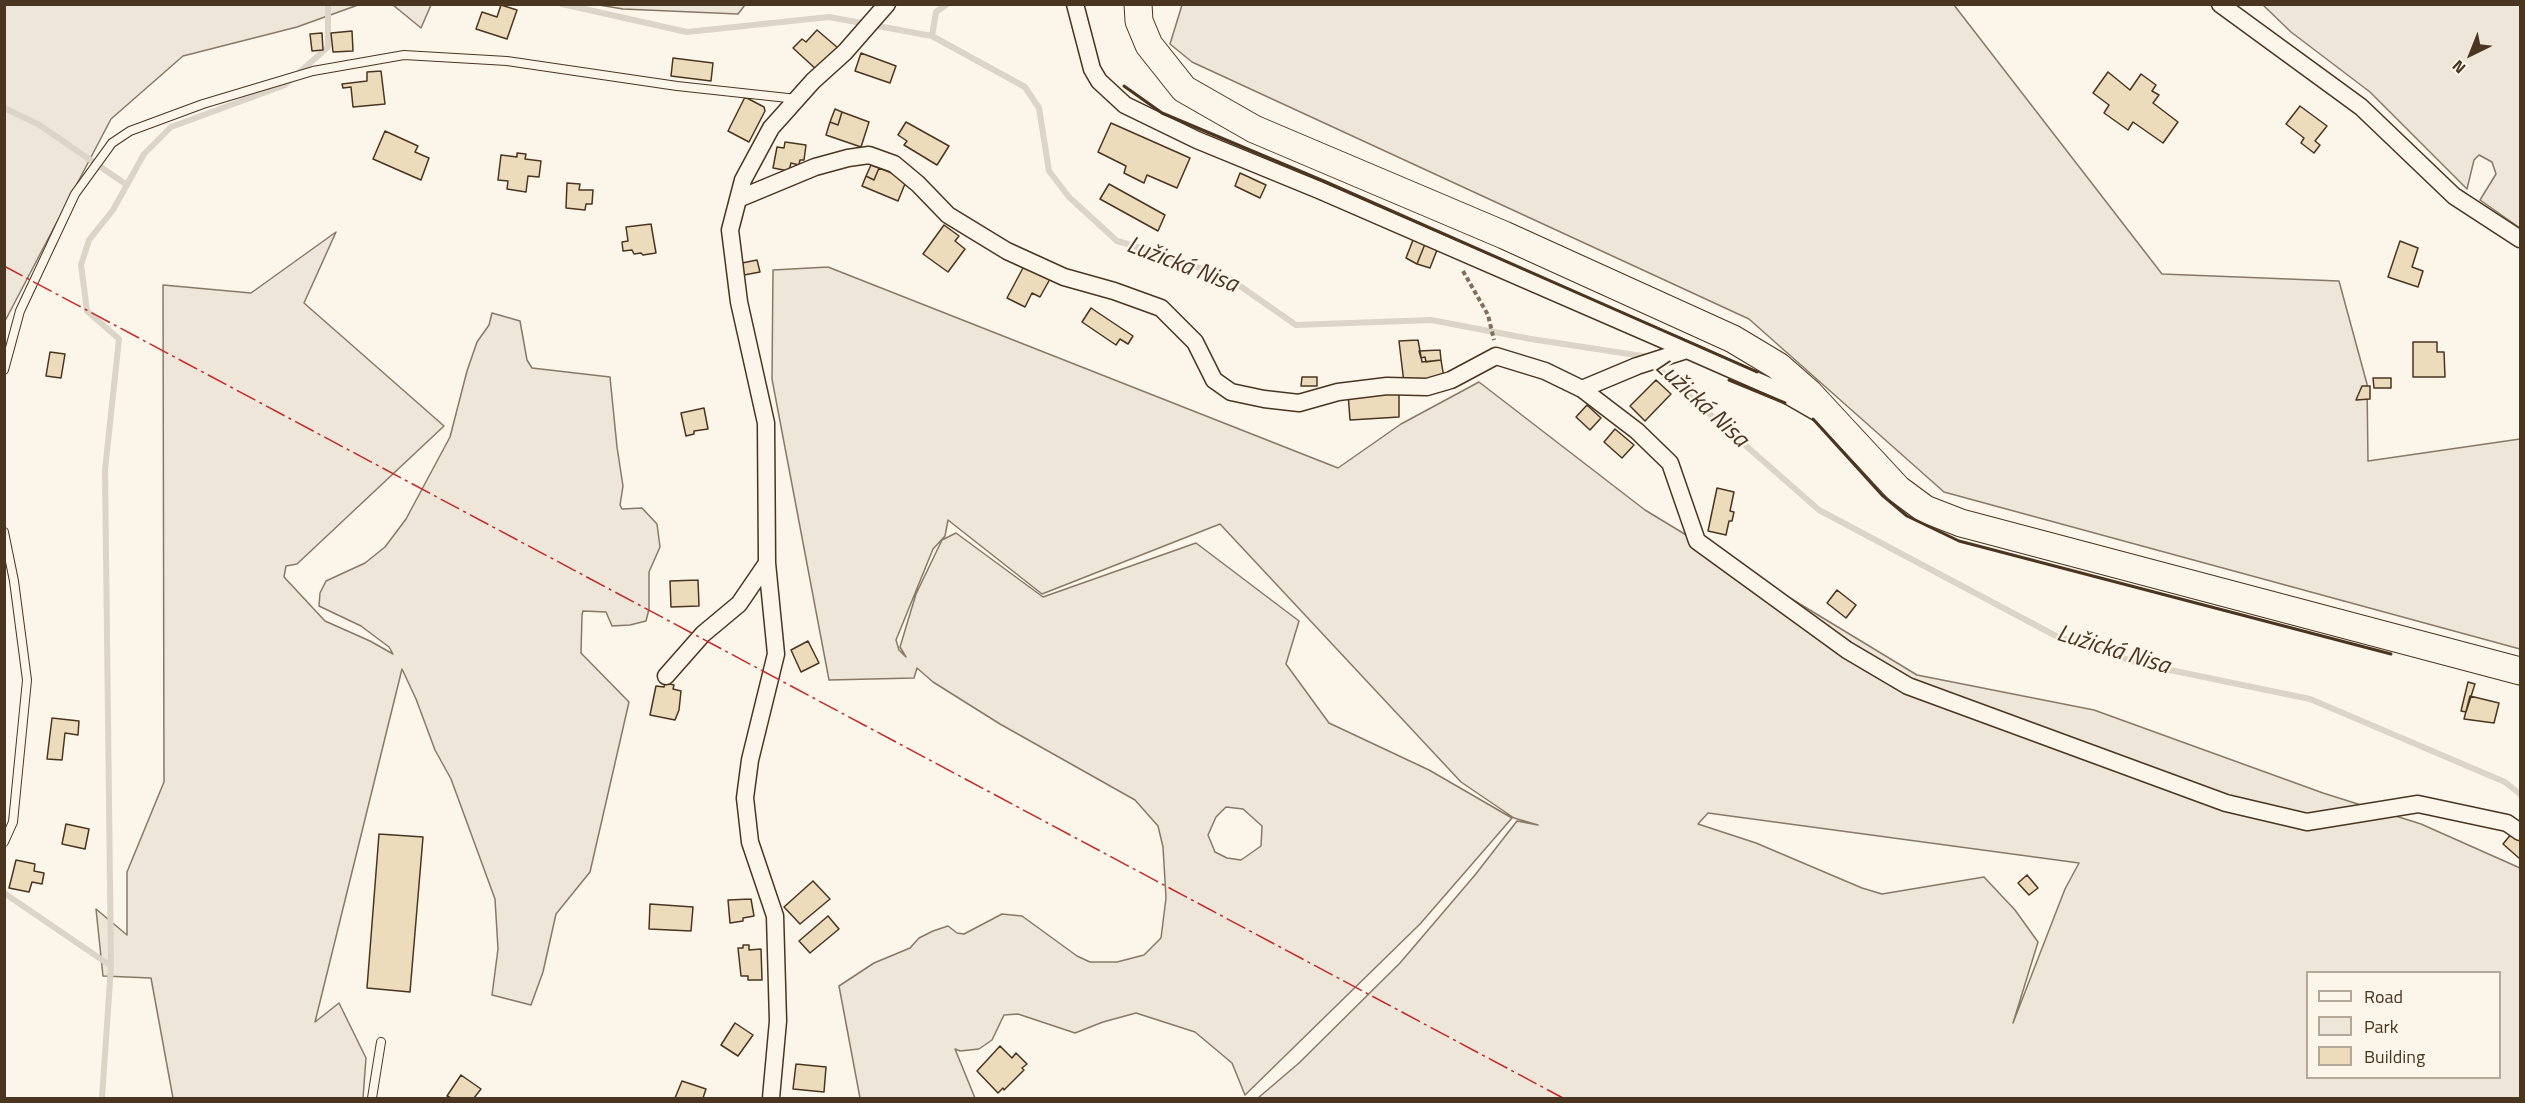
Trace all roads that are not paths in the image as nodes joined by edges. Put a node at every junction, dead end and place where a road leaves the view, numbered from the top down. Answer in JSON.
{"nodes":[{"id":1,"x":887,"y":4,"type":"edge"},
{"id":2,"x":1075,"y":4,"type":"edge"},
{"id":3,"x":1138,"y":4,"type":"edge"},
{"id":4,"x":2220,"y":4,"type":"edge"},
{"id":5,"x":797,"y":99,"type":"junction"},
{"id":6,"x":738,"y":200,"type":"junction"},
{"id":7,"x":2520,"y":239,"type":"edge"},
{"id":8,"x":1687,"y":350,"type":"junction"},
{"id":9,"x":4,"y":370,"type":"edge"},
{"id":10,"x":1582,"y":389,"type":"junction"},
{"id":11,"x":1840,"y":426,"type":"junction"},
{"id":12,"x":4,"y":532,"type":"edge"},
{"id":13,"x":767,"y":563,"type":"junction"},
{"id":14,"x":2520,"y":671,"type":"edge"},
{"id":15,"x":666,"y":676,"type":"dead end"},
{"id":16,"x":2520,"y":832,"type":"edge"},
{"id":17,"x":4,"y":842,"type":"edge"},
{"id":18,"x":381,"y":1042,"type":"dead end"},
{"id":19,"x":372,"y":1098,"type":"edge"},
{"id":20,"x":771,"y":1098,"type":"edge"}],
"edges":[{"from":1,"to":5,"type":"street"},
{"from":2,"to":8,"type":"street"},
{"from":3,"to":11,"type":"main road"},
{"from":4,"to":7,"type":"street"},
{"from":5,"to":6,"type":"street"},
{"from":5,"to":9,"type":"lane"},
{"from":6,"to":10,"type":"street"},
{"from":6,"to":13,"type":"street"},
{"from":8,"to":10,"type":"street"},
{"from":8,"to":11,"type":"street"},
{"from":10,"to":16,"type":"street"},
{"from":11,"to":14,"type":"main road"},
{"from":12,"to":17,"type":"lane"},
{"from":13,"to":15,"type":"street"},
{"from":13,"to":20,"type":"street"},
{"from":18,"to":19,"type":"lane"}]}
